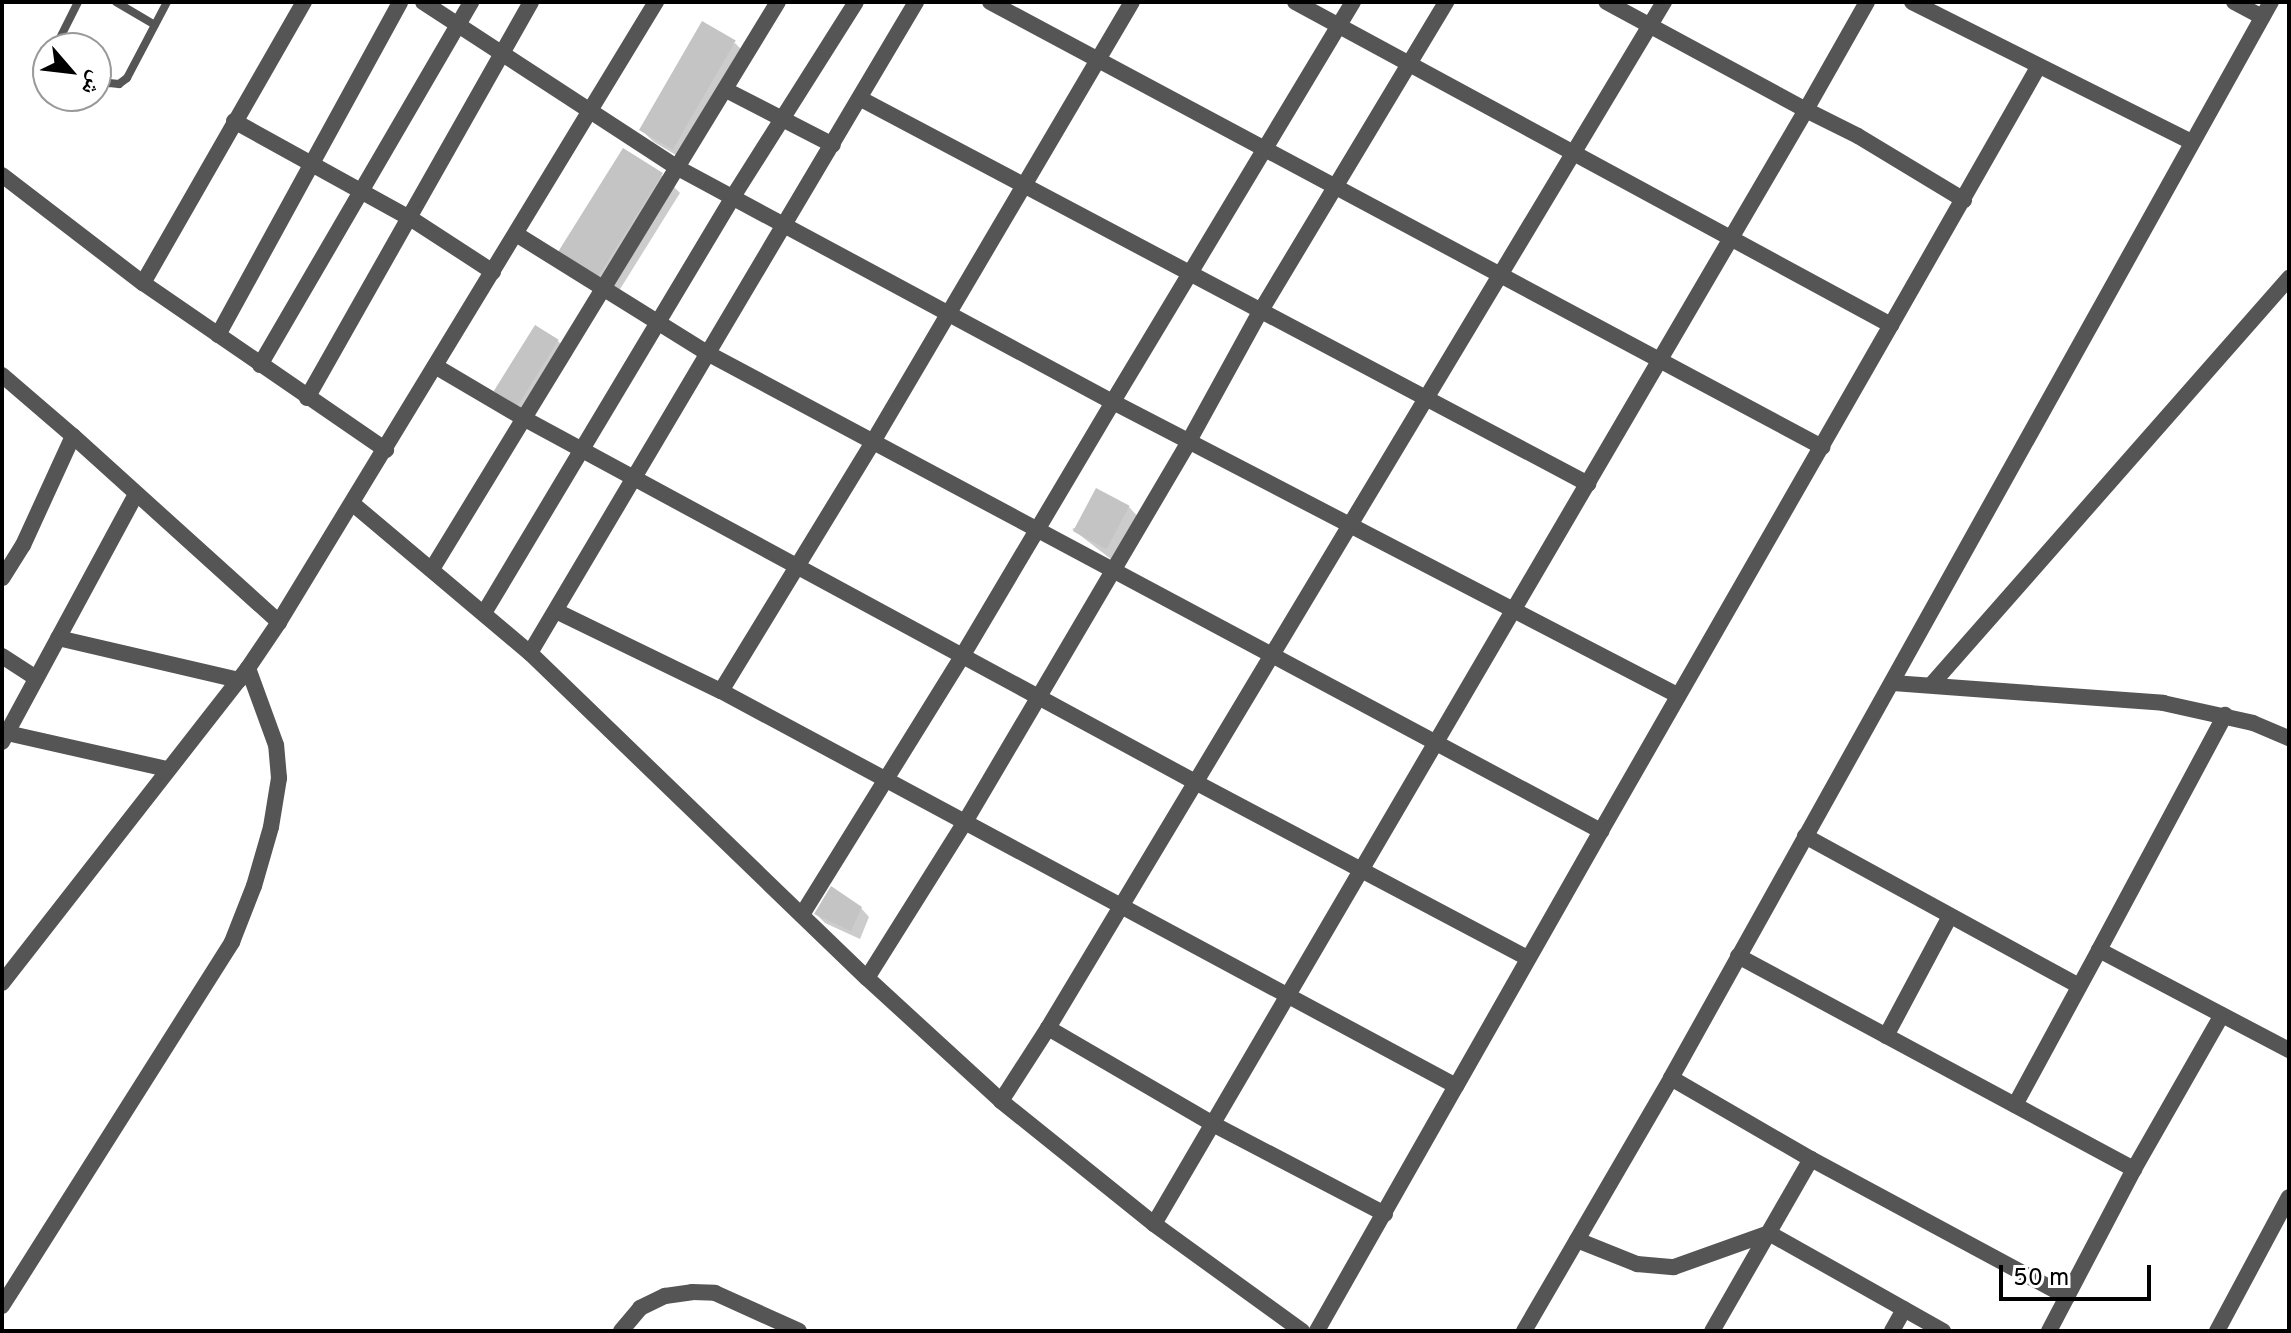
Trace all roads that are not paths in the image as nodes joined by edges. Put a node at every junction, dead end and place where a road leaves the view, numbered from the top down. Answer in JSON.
{"nodes":[{"id":1,"x":78,"y":2,"type":"edge"},
{"id":2,"x":116,"y":2,"type":"edge"},
{"id":3,"x":167,"y":2,"type":"edge"},
{"id":4,"x":304,"y":2,"type":"edge"},
{"id":5,"x":400,"y":2,"type":"edge"},
{"id":6,"x":423,"y":2,"type":"edge"},
{"id":7,"x":471,"y":2,"type":"edge"},
{"id":8,"x":531,"y":2,"type":"edge"},
{"id":9,"x":656,"y":2,"type":"edge"},
{"id":10,"x":778,"y":2,"type":"edge"},
{"id":11,"x":856,"y":2,"type":"edge"},
{"id":12,"x":916,"y":2,"type":"edge"},
{"id":13,"x":990,"y":2,"type":"edge"},
{"id":14,"x":1132,"y":2,"type":"edge"},
{"id":15,"x":1295,"y":2,"type":"edge"},
{"id":16,"x":1353,"y":2,"type":"edge"},
{"id":17,"x":1446,"y":2,"type":"edge"},
{"id":18,"x":1606,"y":2,"type":"edge"},
{"id":19,"x":1664,"y":2,"type":"edge"},
{"id":20,"x":1867,"y":2,"type":"edge"},
{"id":21,"x":1912,"y":2,"type":"edge"},
{"id":22,"x":2234,"y":2,"type":"edge"},
{"id":23,"x":2271,"y":2,"type":"edge"},
{"id":24,"x":2262,"y":17,"type":"junction"},
{"id":25,"x":155,"y":25,"type":"junction"},
{"id":26,"x":458,"y":25,"type":"junction"},
{"id":27,"x":1339,"y":26,"type":"junction"},
{"id":28,"x":1651,"y":26,"type":"junction"},
{"id":29,"x":63,"y":32,"type":"edge"},
{"id":30,"x":503,"y":56,"type":"junction"},
{"id":31,"x":1097,"y":61,"type":"junction"},
{"id":32,"x":1409,"y":65,"type":"junction"},
{"id":33,"x":2039,"y":66,"type":"junction"},
{"id":34,"x":112,"y":82,"type":"edge"},
{"id":35,"x":726,"y":90,"type":"junction"},
{"id":36,"x":861,"y":99,"type":"junction"},
{"id":37,"x":1806,"y":110,"type":"junction"},
{"id":38,"x":588,"y":112,"type":"junction"},
{"id":39,"x":782,"y":119,"type":"junction"},
{"id":40,"x":234,"y":121,"type":"junction"},
{"id":41,"x":2192,"y":142,"type":"junction"},
{"id":42,"x":833,"y":145,"type":"junction"},
{"id":43,"x":1266,"y":151,"type":"junction"},
{"id":44,"x":1573,"y":151,"type":"junction"},
{"id":45,"x":315,"y":163,"type":"junction"},
{"id":46,"x":678,"y":168,"type":"junction"},
{"id":47,"x":2,"y":175,"type":"edge"},
{"id":48,"x":1026,"y":186,"type":"junction"},
{"id":49,"x":1337,"y":188,"type":"junction"},
{"id":50,"x":364,"y":191,"type":"junction"},
{"id":51,"x":734,"y":195,"type":"junction"},
{"id":52,"x":1964,"y":200,"type":"junction"},
{"id":53,"x":410,"y":218,"type":"junction"},
{"id":54,"x":785,"y":223,"type":"junction"},
{"id":55,"x":516,"y":234,"type":"junction"},
{"id":56,"x":1730,"y":236,"type":"junction"},
{"id":57,"x":493,"y":272,"type":"junction"},
{"id":58,"x":1189,"y":274,"type":"junction"},
{"id":59,"x":1501,"y":275,"type":"junction"},
{"id":60,"x":2289,"y":278,"type":"edge"},
{"id":61,"x":143,"y":283,"type":"junction"},
{"id":62,"x":604,"y":289,"type":"junction"},
{"id":63,"x":1260,"y":312,"type":"junction"},
{"id":64,"x":947,"y":315,"type":"junction"},
{"id":65,"x":659,"y":323,"type":"junction"},
{"id":66,"x":1891,"y":325,"type":"junction"},
{"id":67,"x":218,"y":335,"type":"junction"},
{"id":68,"x":709,"y":354,"type":"junction"},
{"id":69,"x":1660,"y":361,"type":"junction"},
{"id":70,"x":260,"y":365,"type":"junction"},
{"id":71,"x":435,"y":366,"type":"junction"},
{"id":72,"x":2,"y":375,"type":"edge"},
{"id":73,"x":307,"y":398,"type":"junction"},
{"id":74,"x":1427,"y":401,"type":"junction"},
{"id":75,"x":1113,"y":402,"type":"junction"},
{"id":76,"x":525,"y":419,"type":"junction"},
{"id":77,"x":73,"y":436,"type":"junction"},
{"id":78,"x":874,"y":440,"type":"junction"},
{"id":79,"x":1189,"y":441,"type":"junction"},
{"id":80,"x":1822,"y":447,"type":"junction"},
{"id":81,"x":580,"y":449,"type":"junction"},
{"id":82,"x":386,"y":450,"type":"junction"},
{"id":83,"x":635,"y":479,"type":"junction"},
{"id":84,"x":1588,"y":484,"type":"junction"},
{"id":85,"x":136,"y":494,"type":"junction"},
{"id":86,"x":353,"y":504,"type":"junction"},
{"id":87,"x":1352,"y":526,"type":"junction"},
{"id":88,"x":1038,"y":527,"type":"junction"},
{"id":89,"x":797,"y":566,"type":"junction"},
{"id":90,"x":1115,"y":568,"type":"junction"},
{"id":91,"x":432,"y":569,"type":"junction"},
{"id":92,"x":2,"y":578,"type":"edge"},
{"id":93,"x":1514,"y":610,"type":"junction"},
{"id":94,"x":556,"y":611,"type":"junction"},
{"id":95,"x":484,"y":613,"type":"junction"},
{"id":96,"x":279,"y":622,"type":"junction"},
{"id":97,"x":58,"y":638,"type":"junction"},
{"id":98,"x":530,"y":653,"type":"junction"},
{"id":99,"x":1276,"y":654,"type":"junction"},
{"id":100,"x":963,"y":655,"type":"junction"},
{"id":101,"x":2,"y":656,"type":"edge"},
{"id":102,"x":244,"y":674,"type":"junction"},
{"id":103,"x":36,"y":678,"type":"junction"},
{"id":104,"x":1893,"y":683,"type":"junction"},
{"id":105,"x":1932,"y":684,"type":"junction"},
{"id":106,"x":721,"y":691,"type":"junction"},
{"id":107,"x":1037,"y":695,"type":"junction"},
{"id":108,"x":1677,"y":695,"type":"junction"},
{"id":109,"x":2225,"y":715,"type":"junction"},
{"id":110,"x":4,"y":737,"type":"edge"},
{"id":111,"x":2289,"y":738,"type":"edge"},
{"id":112,"x":1438,"y":743,"type":"junction"},
{"id":113,"x":167,"y":769,"type":"junction"},
{"id":114,"x":886,"y":778,"type":"junction"},
{"id":115,"x":1197,"y":783,"type":"junction"},
{"id":116,"x":965,"y":822,"type":"junction"},
{"id":117,"x":1601,"y":831,"type":"junction"},
{"id":118,"x":1805,"y":836,"type":"junction"},
{"id":119,"x":1364,"y":870,"type":"junction"},
{"id":120,"x":1122,"y":908,"type":"junction"},
{"id":121,"x":802,"y":915,"type":"junction"},
{"id":122,"x":1950,"y":916,"type":"junction"},
{"id":123,"x":2099,"y":950,"type":"junction"},
{"id":124,"x":1738,"y":956,"type":"junction"},
{"id":125,"x":1528,"y":958,"type":"junction"},
{"id":126,"x":867,"y":978,"type":"junction"},
{"id":127,"x":2,"y":983,"type":"edge"},
{"id":128,"x":2079,"y":986,"type":"junction"},
{"id":129,"x":1288,"y":998,"type":"junction"},
{"id":130,"x":2222,"y":1015,"type":"junction"},
{"id":131,"x":1048,"y":1028,"type":"junction"},
{"id":132,"x":1886,"y":1036,"type":"junction"},
{"id":133,"x":2289,"y":1050,"type":"edge"},
{"id":134,"x":1671,"y":1078,"type":"junction"},
{"id":135,"x":1456,"y":1086,"type":"junction"},
{"id":136,"x":1001,"y":1101,"type":"junction"},
{"id":137,"x":2015,"y":1105,"type":"junction"},
{"id":138,"x":1213,"y":1124,"type":"junction"},
{"id":139,"x":1811,"y":1159,"type":"junction"},
{"id":140,"x":2134,"y":1169,"type":"junction"},
{"id":141,"x":2289,"y":1197,"type":"edge"},
{"id":142,"x":1385,"y":1214,"type":"junction"},
{"id":143,"x":1154,"y":1224,"type":"junction"},
{"id":144,"x":1769,"y":1233,"type":"junction"},
{"id":145,"x":1577,"y":1240,"type":"junction"},
{"id":146,"x":2067,"y":1297,"type":"junction"},
{"id":147,"x":2,"y":1306,"type":"edge"},
{"id":148,"x":1904,"y":1309,"type":"junction"},
{"id":149,"x":621,"y":1331,"type":"edge"},
{"id":150,"x":799,"y":1331,"type":"edge"},
{"id":151,"x":1302,"y":1331,"type":"edge"},
{"id":152,"x":1317,"y":1331,"type":"edge"},
{"id":153,"x":1524,"y":1331,"type":"edge"},
{"id":154,"x":1712,"y":1331,"type":"edge"},
{"id":155,"x":1892,"y":1331,"type":"edge"},
{"id":156,"x":1943,"y":1331,"type":"edge"},
{"id":157,"x":2049,"y":1331,"type":"edge"},
{"id":158,"x":2217,"y":1331,"type":"edge"}],
"edges":[{"from":1,"to":29,"type":"lane"},
{"from":2,"to":25,"type":"lane"},
{"from":3,"to":25,"type":"lane"},
{"from":4,"to":40,"type":"street"},
{"from":5,"to":45,"type":"street"},
{"from":6,"to":26,"type":"street"},
{"from":7,"to":26,"type":"street"},
{"from":8,"to":30,"type":"street"},
{"from":9,"to":38,"type":"street"},
{"from":10,"to":35,"type":"street"},
{"from":11,"to":39,"type":"street"},
{"from":12,"to":36,"type":"street"},
{"from":13,"to":31,"type":"street"},
{"from":14,"to":31,"type":"street"},
{"from":15,"to":27,"type":"street"},
{"from":16,"to":27,"type":"street"},
{"from":17,"to":32,"type":"street"},
{"from":18,"to":28,"type":"street"},
{"from":19,"to":28,"type":"street"},
{"from":20,"to":37,"type":"street"},
{"from":21,"to":33,"type":"street"},
{"from":22,"to":24,"type":"street"},
{"from":23,"to":24,"type":"street"},
{"from":24,"to":41,"type":"street"},
{"from":25,"to":34,"type":"lane"},
{"from":26,"to":30,"type":"street"},
{"from":26,"to":50,"type":"street"},
{"from":27,"to":32,"type":"street"},
{"from":27,"to":43,"type":"street"},
{"from":28,"to":37,"type":"street"},
{"from":28,"to":44,"type":"street"},
{"from":30,"to":38,"type":"street"},
{"from":30,"to":53,"type":"street"},
{"from":31,"to":43,"type":"street"},
{"from":31,"to":48,"type":"street"},
{"from":32,"to":44,"type":"street"},
{"from":32,"to":49,"type":"street"},
{"from":33,"to":41,"type":"street"},
{"from":33,"to":52,"type":"street"},
{"from":35,"to":39,"type":"street"},
{"from":35,"to":46,"type":"street"},
{"from":36,"to":42,"type":"street"},
{"from":36,"to":48,"type":"street"},
{"from":37,"to":52,"type":"street"},
{"from":37,"to":56,"type":"street"},
{"from":38,"to":46,"type":"street"},
{"from":38,"to":55,"type":"street"},
{"from":39,"to":42,"type":"street"},
{"from":39,"to":51,"type":"street"},
{"from":40,"to":45,"type":"street"},
{"from":40,"to":61,"type":"street"},
{"from":41,"to":104,"type":"street"},
{"from":42,"to":54,"type":"street"},
{"from":43,"to":49,"type":"street"},
{"from":43,"to":58,"type":"street"},
{"from":44,"to":56,"type":"street"},
{"from":44,"to":59,"type":"street"},
{"from":45,"to":50,"type":"street"},
{"from":45,"to":67,"type":"street"},
{"from":46,"to":51,"type":"street"},
{"from":46,"to":62,"type":"street"},
{"from":47,"to":61,"type":"street"},
{"from":48,"to":58,"type":"street"},
{"from":48,"to":64,"type":"street"},
{"from":49,"to":59,"type":"street"},
{"from":49,"to":63,"type":"street"},
{"from":50,"to":53,"type":"street"},
{"from":50,"to":70,"type":"street"},
{"from":51,"to":54,"type":"street"},
{"from":51,"to":65,"type":"street"},
{"from":52,"to":66,"type":"street"},
{"from":53,"to":57,"type":"street"},
{"from":53,"to":73,"type":"street"},
{"from":54,"to":64,"type":"street"},
{"from":54,"to":68,"type":"street"},
{"from":55,"to":57,"type":"street"},
{"from":55,"to":62,"type":"street"},
{"from":56,"to":66,"type":"street"},
{"from":56,"to":69,"type":"street"},
{"from":57,"to":71,"type":"street"},
{"from":58,"to":63,"type":"street"},
{"from":58,"to":75,"type":"street"},
{"from":59,"to":69,"type":"street"},
{"from":59,"to":74,"type":"street"},
{"from":60,"to":105,"type":"street"},
{"from":61,"to":67,"type":"street"},
{"from":62,"to":65,"type":"street"},
{"from":62,"to":76,"type":"street"},
{"from":63,"to":74,"type":"street"},
{"from":63,"to":79,"type":"street"},
{"from":64,"to":75,"type":"street"},
{"from":64,"to":78,"type":"street"},
{"from":65,"to":68,"type":"street"},
{"from":65,"to":81,"type":"street"},
{"from":66,"to":80,"type":"street"},
{"from":67,"to":70,"type":"street"},
{"from":68,"to":78,"type":"street"},
{"from":68,"to":83,"type":"street"},
{"from":69,"to":80,"type":"street"},
{"from":69,"to":84,"type":"street"},
{"from":70,"to":73,"type":"street"},
{"from":71,"to":76,"type":"street"},
{"from":71,"to":82,"type":"street"},
{"from":72,"to":77,"type":"street"},
{"from":73,"to":82,"type":"street"},
{"from":74,"to":84,"type":"street"},
{"from":74,"to":87,"type":"street"},
{"from":75,"to":79,"type":"street"},
{"from":75,"to":88,"type":"street"},
{"from":76,"to":81,"type":"street"},
{"from":76,"to":91,"type":"street"},
{"from":77,"to":85,"type":"street"},
{"from":77,"to":92,"type":"street"},
{"from":78,"to":88,"type":"street"},
{"from":78,"to":89,"type":"street"},
{"from":79,"to":87,"type":"street"},
{"from":79,"to":90,"type":"street"},
{"from":80,"to":108,"type":"street"},
{"from":81,"to":83,"type":"street"},
{"from":81,"to":95,"type":"street"},
{"from":82,"to":86,"type":"street"},
{"from":83,"to":89,"type":"street"},
{"from":83,"to":94,"type":"street"},
{"from":84,"to":93,"type":"street"},
{"from":85,"to":96,"type":"street"},
{"from":85,"to":97,"type":"street"},
{"from":86,"to":91,"type":"street"},
{"from":86,"to":96,"type":"street"},
{"from":87,"to":93,"type":"street"},
{"from":87,"to":99,"type":"street"},
{"from":88,"to":90,"type":"street"},
{"from":88,"to":100,"type":"street"},
{"from":89,"to":100,"type":"street"},
{"from":89,"to":106,"type":"street"},
{"from":90,"to":99,"type":"street"},
{"from":90,"to":107,"type":"street"},
{"from":91,"to":95,"type":"street"},
{"from":93,"to":108,"type":"street"},
{"from":93,"to":112,"type":"street"},
{"from":94,"to":98,"type":"street"},
{"from":94,"to":106,"type":"street"},
{"from":95,"to":98,"type":"street"},
{"from":96,"to":102,"type":"street"},
{"from":97,"to":102,"type":"street"},
{"from":97,"to":103,"type":"street"},
{"from":98,"to":121,"type":"street"},
{"from":99,"to":112,"type":"street"},
{"from":99,"to":115,"type":"street"},
{"from":100,"to":107,"type":"street"},
{"from":100,"to":114,"type":"street"},
{"from":101,"to":103,"type":"street"},
{"from":102,"to":113,"type":"street"},
{"from":102,"to":147,"type":"street"},
{"from":103,"to":110,"type":"street"},
{"from":104,"to":105,"type":"street"},
{"from":104,"to":118,"type":"street"},
{"from":105,"to":109,"type":"street"},
{"from":106,"to":114,"type":"street"},
{"from":107,"to":115,"type":"street"},
{"from":107,"to":116,"type":"street"},
{"from":108,"to":117,"type":"street"},
{"from":109,"to":111,"type":"street"},
{"from":109,"to":123,"type":"street"},
{"from":110,"to":113,"type":"street"},
{"from":112,"to":117,"type":"street"},
{"from":112,"to":119,"type":"street"},
{"from":113,"to":127,"type":"street"},
{"from":114,"to":116,"type":"street"},
{"from":114,"to":121,"type":"street"},
{"from":115,"to":119,"type":"street"},
{"from":115,"to":120,"type":"street"},
{"from":116,"to":120,"type":"street"},
{"from":116,"to":126,"type":"street"},
{"from":117,"to":125,"type":"street"},
{"from":118,"to":122,"type":"street"},
{"from":118,"to":124,"type":"street"},
{"from":119,"to":125,"type":"street"},
{"from":119,"to":129,"type":"street"},
{"from":120,"to":129,"type":"street"},
{"from":120,"to":131,"type":"street"},
{"from":121,"to":126,"type":"street"},
{"from":122,"to":128,"type":"street"},
{"from":122,"to":132,"type":"street"},
{"from":123,"to":128,"type":"street"},
{"from":123,"to":130,"type":"street"},
{"from":124,"to":132,"type":"street"},
{"from":124,"to":134,"type":"street"},
{"from":125,"to":135,"type":"street"},
{"from":126,"to":136,"type":"street"},
{"from":128,"to":137,"type":"street"},
{"from":129,"to":135,"type":"street"},
{"from":129,"to":138,"type":"street"},
{"from":130,"to":133,"type":"street"},
{"from":130,"to":140,"type":"street"},
{"from":131,"to":136,"type":"street"},
{"from":131,"to":138,"type":"street"},
{"from":132,"to":137,"type":"street"},
{"from":134,"to":139,"type":"street"},
{"from":134,"to":145,"type":"street"},
{"from":135,"to":142,"type":"street"},
{"from":136,"to":143,"type":"street"},
{"from":137,"to":140,"type":"street"},
{"from":138,"to":142,"type":"street"},
{"from":138,"to":143,"type":"street"},
{"from":139,"to":144,"type":"street"},
{"from":139,"to":146,"type":"street"},
{"from":140,"to":146,"type":"street"},
{"from":141,"to":158,"type":"street"},
{"from":142,"to":152,"type":"street"},
{"from":143,"to":151,"type":"street"},
{"from":144,"to":145,"type":"street"},
{"from":144,"to":148,"type":"street"},
{"from":144,"to":154,"type":"street"},
{"from":145,"to":153,"type":"street"},
{"from":146,"to":157,"type":"street"},
{"from":148,"to":155,"type":"street"},
{"from":148,"to":156,"type":"street"},
{"from":149,"to":150,"type":"street"}]}
